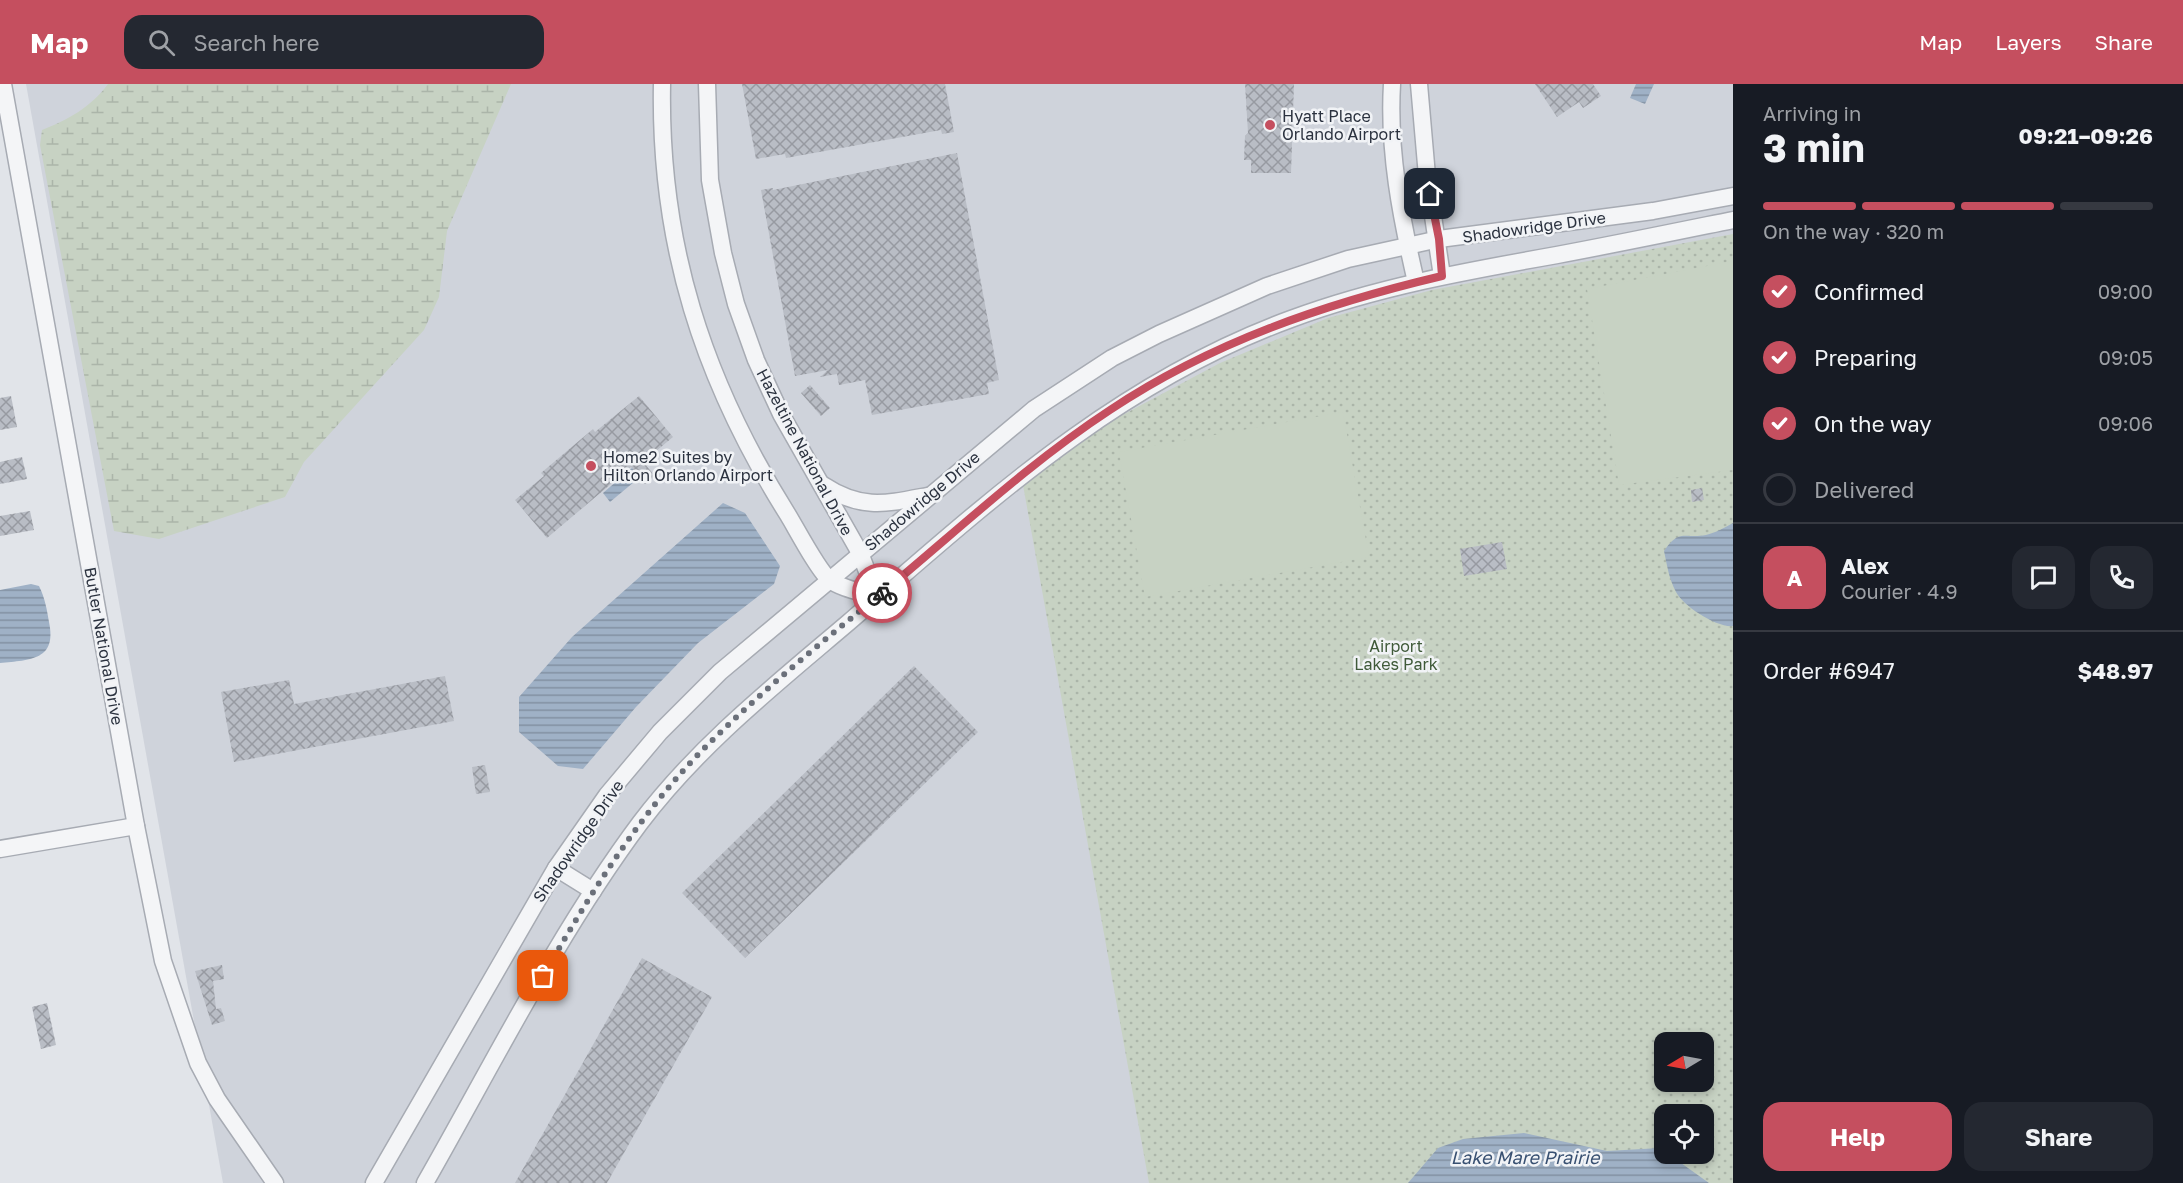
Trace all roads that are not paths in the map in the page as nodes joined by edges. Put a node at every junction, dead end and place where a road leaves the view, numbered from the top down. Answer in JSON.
{"nodes":[{"id":1,"x":3,"y":84,"type":"edge"},
{"id":2,"x":662,"y":84,"type":"edge"},
{"id":3,"x":707,"y":84,"type":"edge"},
{"id":4,"x":1392,"y":84,"type":"edge"},
{"id":5,"x":1419,"y":84,"type":"edge"},
{"id":6,"x":1733,"y":196,"type":"edge"},
{"id":7,"x":1733,"y":220,"type":"edge"},
{"id":8,"x":1439,"y":239,"type":"junction"},
{"id":9,"x":1407,"y":244,"type":"junction"},
{"id":10,"x":1442,"y":276,"type":"junction"},
{"id":11,"x":1416,"y":282,"type":"junction"},
{"id":12,"x":822,"y":485,"type":"junction"},
{"id":13,"x":930,"y":495,"type":"junction"},
{"id":14,"x":860,"y":553,"type":"junction"},
{"id":15,"x":830,"y":580,"type":"junction"},
{"id":16,"x":877,"y":597,"type":"junction"},
{"id":17,"x":136,"y":826,"type":"junction"},
{"id":18,"x":0,"y":849,"type":"edge"},
{"id":19,"x":556,"y":868,"type":"junction"},
{"id":20,"x":593,"y":891,"type":"junction"},
{"id":21,"x":376,"y":1178,"type":"edge"},
{"id":22,"x":275,"y":1183,"type":"edge"},
{"id":23,"x":363,"y":1183,"type":"edge"},
{"id":24,"x":425,"y":1183,"type":"edge"}],
"edges":[{"from":1,"to":17,"type":"street","name":"Butler National Drive"},
{"from":2,"to":15,"type":"street"},
{"from":3,"to":12,"type":"street","name":"Hazeltine National Drive"},
{"from":4,"to":9,"type":"street"},
{"from":5,"to":8,"type":"street"},
{"from":6,"to":8,"type":"street","name":"Shadowridge Drive"},
{"from":7,"to":10,"type":"street","name":"Shadowridge Drive"},
{"from":8,"to":9,"type":"street","name":"Shadowridge Drive"},
{"from":8,"to":10,"type":"street"},
{"from":9,"to":11,"type":"street"},
{"from":9,"to":13,"type":"street","name":"Shadowridge Drive"},
{"from":10,"to":11,"type":"street","name":"Shadowridge Drive"},
{"from":11,"to":16,"type":"street","name":"Shadowridge Drive"},
{"from":12,"to":13,"type":"street"},
{"from":12,"to":14,"type":"street","name":"Hazeltine National Drive"},
{"from":13,"to":14,"type":"street","name":"Shadowridge Drive"},
{"from":14,"to":15,"type":"street","name":"Shadowridge Drive"},
{"from":14,"to":16,"type":"street","name":"Hazeltine National Drive"},
{"from":15,"to":16,"type":"street"},
{"from":15,"to":19,"type":"street","name":"Shadowridge Drive"},
{"from":16,"to":20,"type":"street","name":"Shadowridge Drive"},
{"from":17,"to":18,"type":"street"},
{"from":17,"to":22,"type":"street","name":"Butler National Drive"},
{"from":19,"to":20,"type":"street"},
{"from":19,"to":21,"type":"street","name":"Shadowridge Drive"},
{"from":20,"to":24,"type":"street","name":"Shadowridge Drive"},
{"from":21,"to":23,"type":"street"}]}
